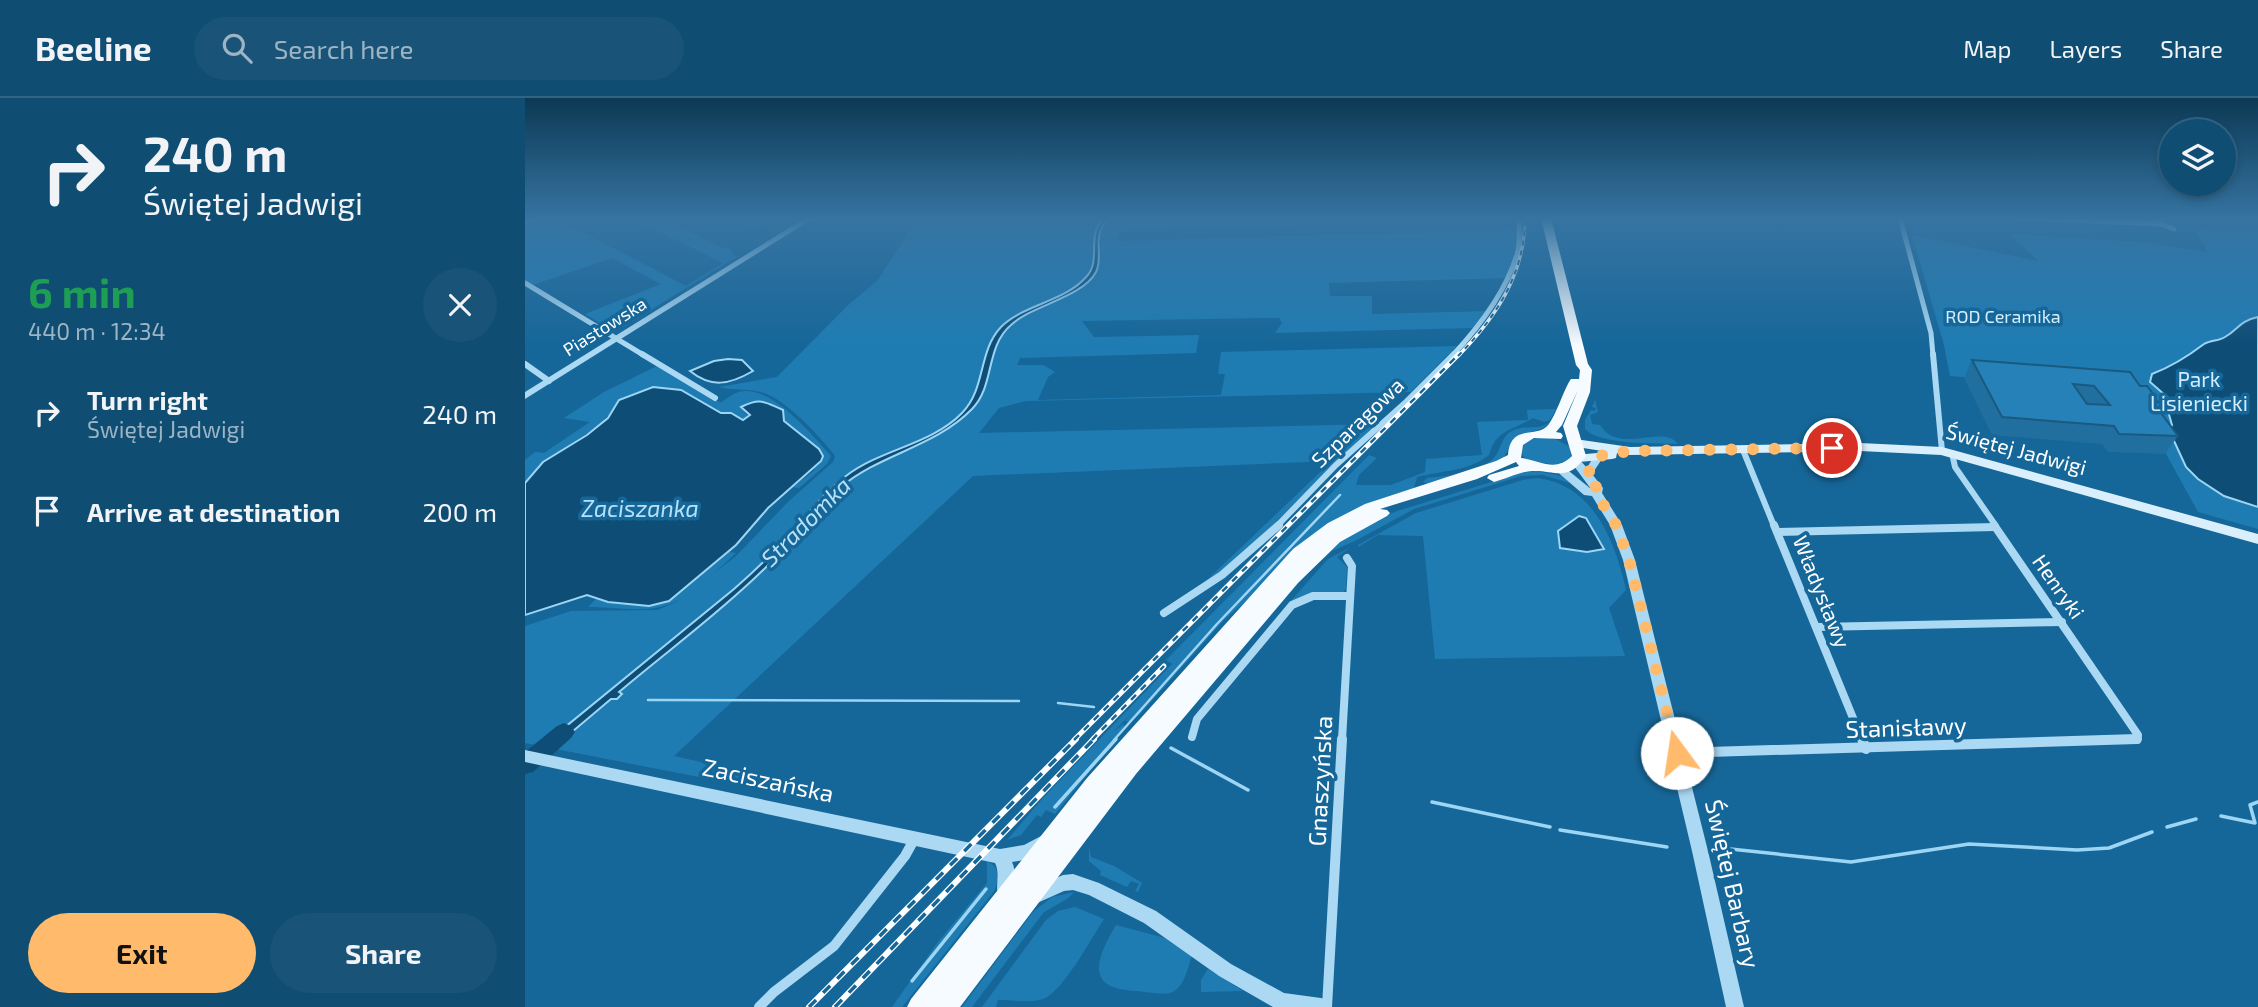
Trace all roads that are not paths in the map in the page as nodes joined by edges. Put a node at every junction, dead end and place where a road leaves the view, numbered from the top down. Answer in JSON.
{"nodes":[{"id":1,"x":742,"y":260,"type":"edge"},
{"id":2,"x":1516,"y":260,"type":"edge"},
{"id":3,"x":1556,"y":260,"type":"edge"},
{"id":4,"x":1911,"y":260,"type":"edge"},
{"id":5,"x":525,"y":283,"type":"edge"},
{"id":6,"x":617,"y":338,"type":"junction"},
{"id":7,"x":525,"y":364,"type":"edge"},
{"id":8,"x":1581,"y":365,"type":"junction"},
{"id":9,"x":549,"y":381,"type":"junction"},
{"id":10,"x":525,"y":396,"type":"edge"},
{"id":11,"x":715,"y":398,"type":"dead end"},
{"id":12,"x":1546,"y":434,"type":"junction"},
{"id":13,"x":1575,"y":443,"type":"junction"},
{"id":14,"x":1743,"y":450,"type":"junction"},
{"id":15,"x":1630,"y":451,"type":"junction"},
{"id":16,"x":1947,"y":452,"type":"junction"},
{"id":17,"x":1515,"y":457,"type":"junction"},
{"id":18,"x":1580,"y":465,"type":"junction"},
{"id":19,"x":1531,"y":467,"type":"junction"},
{"id":20,"x":1560,"y":469,"type":"junction"},
{"id":21,"x":1596,"y":493,"type":"junction"},
{"id":22,"x":1995,"y":527,"type":"junction"},
{"id":23,"x":1777,"y":532,"type":"junction"},
{"id":24,"x":2258,"y":539,"type":"edge"},
{"id":25,"x":1347,"y":558,"type":"dead end"},
{"id":26,"x":1349,"y":596,"type":"junction"},
{"id":27,"x":1164,"y":613,"type":"dead end"},
{"id":28,"x":2062,"y":622,"type":"junction"},
{"id":29,"x":1818,"y":627,"type":"junction"},
{"id":30,"x":1192,"y":737,"type":"dead end"},
{"id":31,"x":2137,"y":740,"type":"joint"},
{"id":32,"x":1866,"y":749,"type":"junction"},
{"id":33,"x":1677,"y":753,"type":"junction"},
{"id":34,"x":525,"y":757,"type":"edge"},
{"id":35,"x":915,"y":837,"type":"junction"},
{"id":36,"x":1059,"y":842,"type":"junction"},
{"id":37,"x":1000,"y":857,"type":"junction"},
{"id":38,"x":1073,"y":882,"type":"junction"},
{"id":39,"x":1014,"y":900,"type":"junction"},
{"id":40,"x":759,"y":1007,"type":"edge"},
{"id":41,"x":919,"y":1007,"type":"edge"},
{"id":42,"x":945,"y":1007,"type":"edge"},
{"id":43,"x":1321,"y":1007,"type":"edge"},
{"id":44,"x":1327,"y":1007,"type":"edge"},
{"id":45,"x":1735,"y":1007,"type":"edge"}],
"edges":[{"from":1,"to":6,"type":"street","name":"Piastowska"},
{"from":2,"to":27,"type":"street","name":"Szparagowa"},
{"from":3,"to":8,"type":"main road"},
{"from":4,"to":16,"type":"street","name":"Henryki"},
{"from":5,"to":6,"type":"street"},
{"from":6,"to":9,"type":"street","name":"Piastowska"},
{"from":6,"to":11,"type":"street"},
{"from":7,"to":9,"type":"street"},
{"from":8,"to":12,"type":"main road"},
{"from":8,"to":13,"type":"main road"},
{"from":9,"to":10,"type":"street","name":"Piastowska"},
{"from":12,"to":13,"type":"main road"},
{"from":12,"to":17,"type":"main road"},
{"from":13,"to":15,"type":"main road","name":"Świętej Jadwigi"},
{"from":13,"to":18,"type":"main road"},
{"from":14,"to":15,"type":"main road","name":"Świętej Jadwigi"},
{"from":14,"to":16,"type":"main road","name":"Świętej Jadwigi"},
{"from":14,"to":23,"type":"street","name":"Władysławy"},
{"from":15,"to":18,"type":"main road","name":"Świętej Jadwigi"},
{"from":16,"to":22,"type":"street","name":"Henryki"},
{"from":16,"to":24,"type":"main road","name":"Świętej Jadwigi"},
{"from":17,"to":19,"type":"main road"},
{"from":17,"to":36,"type":"main road"},
{"from":18,"to":20,"type":"main road"},
{"from":18,"to":21,"type":"street","name":"Świętej Barbary"},
{"from":19,"to":20,"type":"main road"},
{"from":19,"to":36,"type":"main road"},
{"from":20,"to":21,"type":"street","name":"Świętej Barbary"},
{"from":21,"to":33,"type":"street","name":"Świętej Barbary"},
{"from":22,"to":23,"type":"street"},
{"from":22,"to":28,"type":"street","name":"Henryki"},
{"from":23,"to":29,"type":"street","name":"Władysławy"},
{"from":25,"to":26,"type":"street","name":"Gnaszyńska"},
{"from":26,"to":30,"type":"street"},
{"from":26,"to":44,"type":"street","name":"Gnaszyńska"},
{"from":28,"to":29,"type":"street"},
{"from":28,"to":31,"type":"street","name":"Henryki"},
{"from":29,"to":32,"type":"street","name":"Władysławy"},
{"from":31,"to":32,"type":"street","name":"Stanisławy"},
{"from":32,"to":33,"type":"street","name":"Stanisławy"},
{"from":33,"to":45,"type":"street","name":"Świętej Barbary"},
{"from":34,"to":35,"type":"street","name":"Zaciszańska"},
{"from":35,"to":37,"type":"street","name":"Zaciszańska"},
{"from":35,"to":40,"type":"street"},
{"from":36,"to":37,"type":"street","name":"Zaciszańska"},
{"from":36,"to":38,"type":"street"},
{"from":36,"to":39,"type":"main road"},
{"from":37,"to":39,"type":"street"},
{"from":38,"to":39,"type":"street"},
{"from":38,"to":43,"type":"street"},
{"from":39,"to":41,"type":"main road"},
{"from":39,"to":42,"type":"main road"}]}
